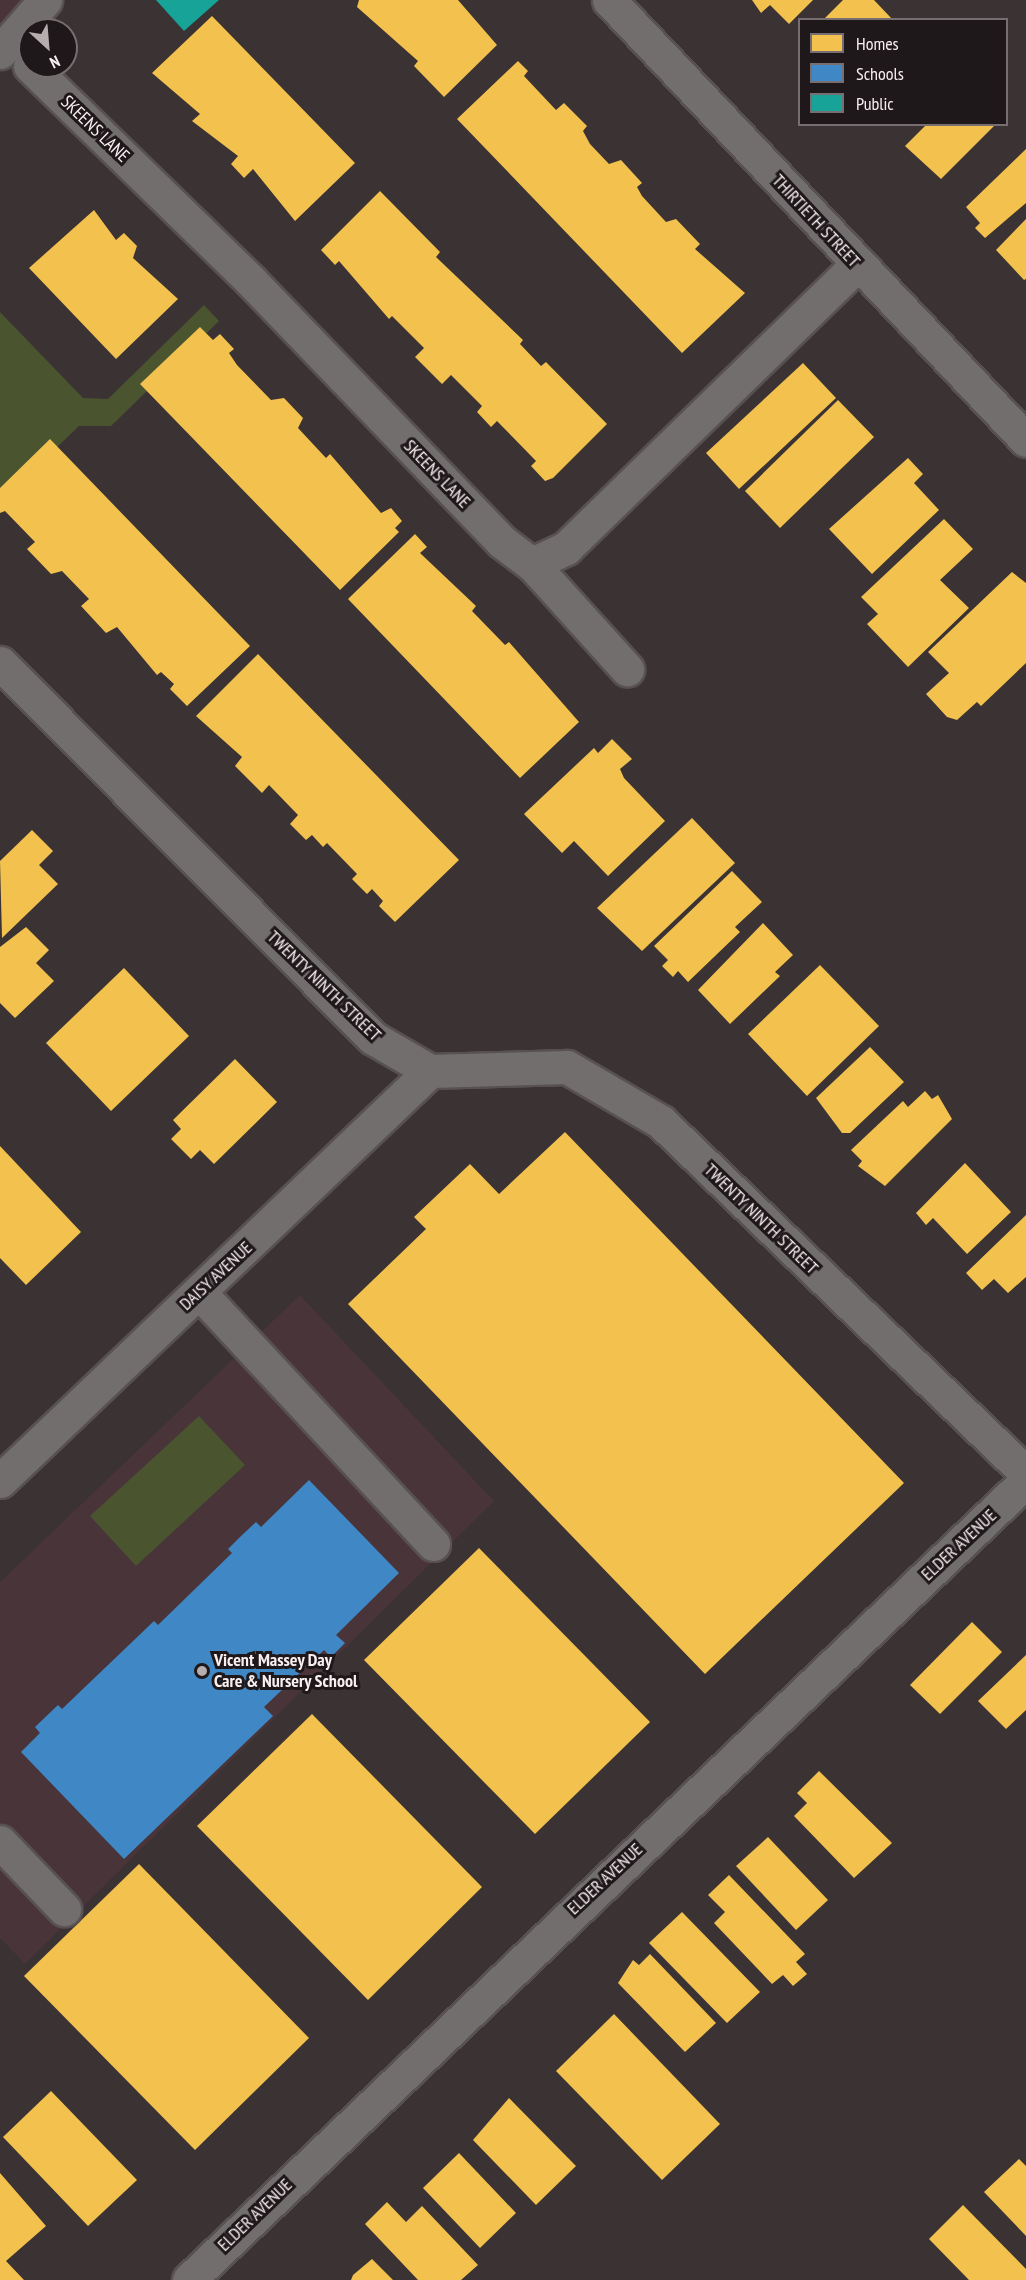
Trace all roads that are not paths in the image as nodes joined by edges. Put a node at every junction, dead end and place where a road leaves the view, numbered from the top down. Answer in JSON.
{"nodes":[{"id":1,"x":45,"y":0,"type":"edge"},
{"id":2,"x":609,"y":0,"type":"edge"},
{"id":3,"x":17,"y":57,"type":"edge"},
{"id":4,"x":857,"y":265,"type":"junction"},
{"id":5,"x":1026,"y":440,"type":"edge"},
{"id":6,"x":532,"y":564,"type":"junction"},
{"id":7,"x":0,"y":663,"type":"edge"},
{"id":8,"x":627,"y":669,"type":"dead end"},
{"id":9,"x":430,"y":1071,"type":"junction"},
{"id":10,"x":199,"y":1292,"type":"junction"},
{"id":11,"x":1026,"y":1473,"type":"edge"},
{"id":12,"x":0,"y":1481,"type":"edge"},
{"id":13,"x":1026,"y":1481,"type":"edge"},
{"id":14,"x":433,"y":1544,"type":"dead end"},
{"id":15,"x":0,"y":1842,"type":"edge"},
{"id":16,"x":64,"y":1909,"type":"dead end"},
{"id":17,"x":189,"y":2280,"type":"edge"}],
"edges":[{"from":1,"to":3,"type":"street","name":"SKEENS LANE"},
{"from":2,"to":4,"type":"street","name":"THIRTIETH STREET"},
{"from":3,"to":6,"type":"street","name":"SKEENS LANE"},
{"from":4,"to":5,"type":"street","name":"THIRTIETH STREET"},
{"from":4,"to":6,"type":"street"},
{"from":6,"to":8,"type":"street","name":"SKEENS LANE"},
{"from":7,"to":9,"type":"street","name":"TWENTY NINTH STREET"},
{"from":9,"to":10,"type":"street","name":"DAISY AVENUE"},
{"from":9,"to":11,"type":"street","name":"TWENTY NINTH STREET"},
{"from":10,"to":12,"type":"street","name":"DAISY AVENUE"},
{"from":10,"to":14,"type":"street"},
{"from":13,"to":17,"type":"street","name":"ELDER AVENUE"},
{"from":15,"to":16,"type":"street"}]}
